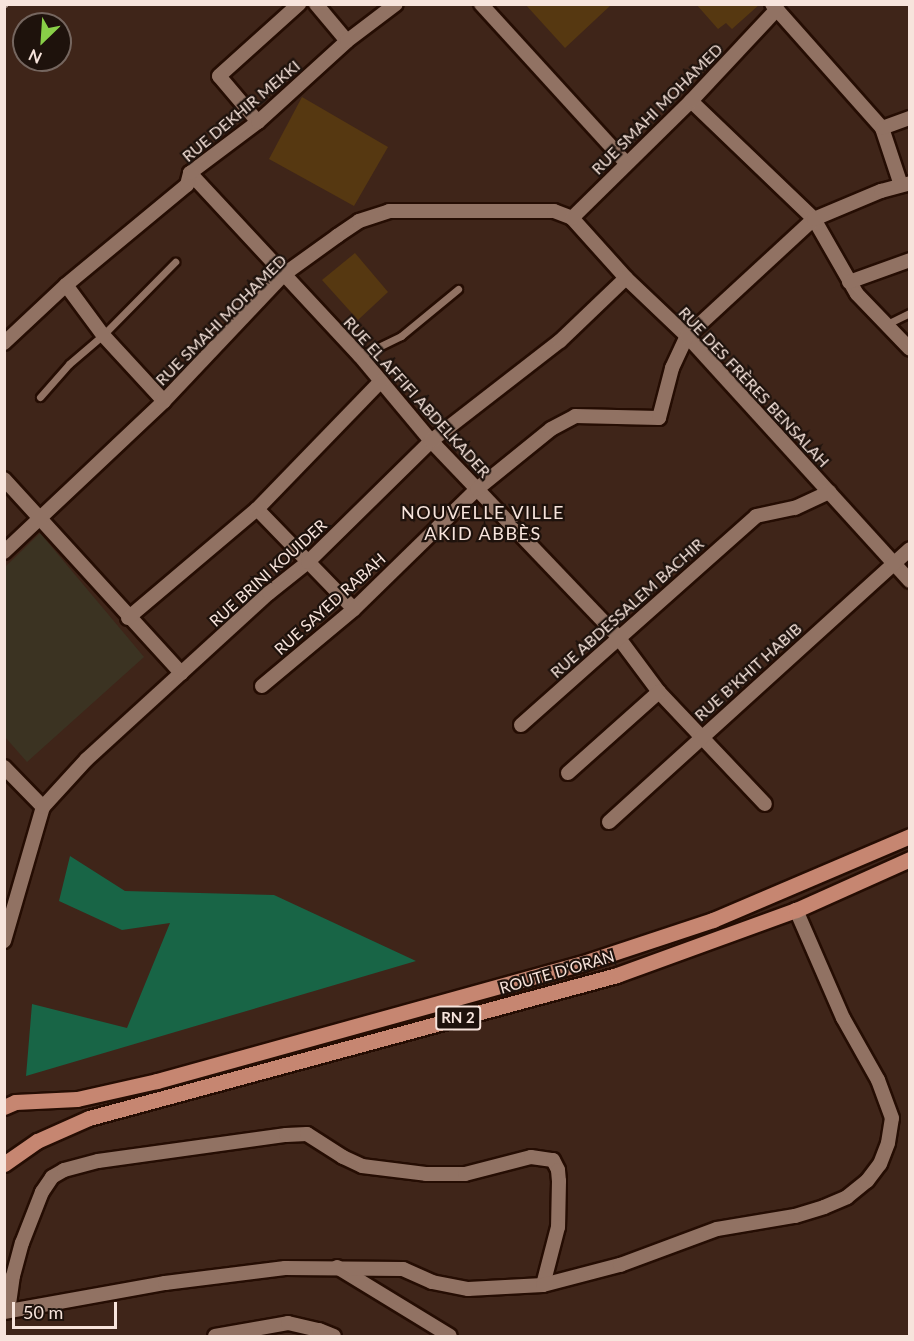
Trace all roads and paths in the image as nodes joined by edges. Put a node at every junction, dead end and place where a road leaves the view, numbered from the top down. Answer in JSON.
{"nodes":[{"id":1,"x":299,"y":4,"type":"edge"},
{"id":2,"x":316,"y":4,"type":"edge"},
{"id":3,"x":396,"y":4,"type":"edge"},
{"id":4,"x":481,"y":4,"type":"edge"},
{"id":5,"x":775,"y":7,"type":"edge"},
{"id":6,"x":347,"y":41,"type":"junction"},
{"id":7,"x":692,"y":101,"type":"junction"},
{"id":8,"x":909,"y":118,"type":"edge"},
{"id":9,"x":258,"y":122,"type":"junction"},
{"id":10,"x":882,"y":128,"type":"junction"},
{"id":11,"x":626,"y":163,"type":"junction"},
{"id":12,"x":190,"y":172,"type":"junction"},
{"id":13,"x":905,"y":184,"type":"edge"},
{"id":14,"x":572,"y":218,"type":"junction"},
{"id":15,"x":814,"y":219,"type":"junction"},
{"id":16,"x":909,"y":260,"type":"edge"},
{"id":17,"x":175,"y":262,"type":"dead end"},
{"id":18,"x":284,"y":275,"type":"junction"},
{"id":19,"x":626,"y":278,"type":"junction"},
{"id":20,"x":849,"y":282,"type":"junction"},
{"id":21,"x":66,"y":285,"type":"junction"},
{"id":22,"x":458,"y":289,"type":"dead end"},
{"id":23,"x":909,"y":313,"type":"edge"},
{"id":24,"x":887,"y":324,"type":"junction"},
{"id":25,"x":103,"y":335,"type":"junction"},
{"id":26,"x":687,"y":336,"type":"junction"},
{"id":27,"x":4,"y":343,"type":"edge"},
{"id":28,"x":909,"y":349,"type":"edge"},
{"id":29,"x":360,"y":356,"type":"junction"},
{"id":30,"x":381,"y":381,"type":"junction"},
{"id":31,"x":40,"y":397,"type":"dead end"},
{"id":32,"x":164,"y":401,"type":"junction"},
{"id":33,"x":431,"y":441,"type":"junction"},
{"id":34,"x":4,"y":480,"type":"edge"},
{"id":35,"x":477,"y":489,"type":"junction"},
{"id":36,"x":829,"y":492,"type":"junction"},
{"id":37,"x":256,"y":509,"type":"junction"},
{"id":38,"x":40,"y":518,"type":"junction"},
{"id":39,"x":909,"y":549,"type":"edge"},
{"id":40,"x":4,"y":552,"type":"edge"},
{"id":41,"x":308,"y":562,"type":"junction"},
{"id":42,"x":895,"y":563,"type":"junction"},
{"id":43,"x":909,"y":581,"type":"edge"},
{"id":44,"x":354,"y":609,"type":"junction"},
{"id":45,"x":128,"y":618,"type":"junction"},
{"id":46,"x":618,"y":637,"type":"junction"},
{"id":47,"x":181,"y":673,"type":"junction"},
{"id":48,"x":262,"y":686,"type":"dead end"},
{"id":49,"x":659,"y":692,"type":"junction"},
{"id":50,"x":521,"y":725,"type":"dead end"},
{"id":51,"x":702,"y":735,"type":"junction"},
{"id":52,"x":4,"y":767,"type":"edge"},
{"id":53,"x":568,"y":773,"type":"dead end"},
{"id":54,"x":765,"y":804,"type":"dead end"},
{"id":55,"x":43,"y":807,"type":"junction"},
{"id":56,"x":609,"y":822,"type":"dead end"},
{"id":57,"x":909,"y":836,"type":"edge"},
{"id":58,"x":909,"y":859,"type":"edge"},
{"id":59,"x":796,"y":910,"type":"junction"},
{"id":60,"x":4,"y":941,"type":"edge"},
{"id":61,"x":4,"y":1107,"type":"edge"},
{"id":62,"x":4,"y":1164,"type":"edge"},
{"id":63,"x":337,"y":1267,"type":"junction"},
{"id":64,"x":543,"y":1285,"type":"junction"},
{"id":65,"x":6,"y":1311,"type":"edge"},
{"id":66,"x":311,"y":1332,"type":"edge"},
{"id":67,"x":215,"y":1336,"type":"edge"},
{"id":68,"x":334,"y":1336,"type":"edge"},
{"id":69,"x":450,"y":1336,"type":"edge"}],
"edges":[{"from":1,"to":9,"type":"street"},
{"from":2,"to":6,"type":"street"},
{"from":3,"to":6,"type":"street","name":"RUE DEKHIR MEKKI"},
{"from":4,"to":11,"type":"street"},
{"from":5,"to":7,"type":"street","name":"RUE SMAHI MOHAMED"},
{"from":5,"to":10,"type":"street"},
{"from":6,"to":9,"type":"street","name":"RUE DEKHIR MEKKI"},
{"from":7,"to":11,"type":"street","name":"RUE SMAHI MOHAMED"},
{"from":7,"to":15,"type":"street"},
{"from":8,"to":10,"type":"street"},
{"from":9,"to":12,"type":"street","name":"RUE DEKHIR MEKKI"},
{"from":10,"to":13,"type":"street"},
{"from":11,"to":14,"type":"street","name":"RUE SMAHI MOHAMED"},
{"from":12,"to":18,"type":"street","name":"RUE EL AFFIFI ABDELKADER"},
{"from":12,"to":21,"type":"street","name":"RUE DEKHIR MEKKI"},
{"from":13,"to":15,"type":"street"},
{"from":14,"to":18,"type":"street","name":"RUE SMAHI MOHAMED"},
{"from":14,"to":19,"type":"street","name":"RUE DES FRÈRES BENSALAH"},
{"from":15,"to":20,"type":"street"},
{"from":15,"to":26,"type":"street"},
{"from":16,"to":20,"type":"street"},
{"from":17,"to":25,"type":"lane"},
{"from":18,"to":29,"type":"street","name":"RUE EL AFFIFI ABDELKADER"},
{"from":18,"to":32,"type":"street","name":"RUE SMAHI MOHAMED"},
{"from":19,"to":26,"type":"street","name":"RUE DES FRÈRES BENSALAH"},
{"from":19,"to":33,"type":"street","name":"RUE BRINI KOUIDER"},
{"from":20,"to":24,"type":"street"},
{"from":21,"to":25,"type":"street"},
{"from":21,"to":27,"type":"street","name":"RUE DEKHIR MEKKI"},
{"from":22,"to":29,"type":"lane"},
{"from":23,"to":24,"type":"lane"},
{"from":24,"to":28,"type":"street"},
{"from":25,"to":31,"type":"lane"},
{"from":25,"to":32,"type":"street"},
{"from":26,"to":35,"type":"street","name":"RUE SAYED RABAH"},
{"from":26,"to":36,"type":"street","name":"RUE DES FRÈRES BENSALAH"},
{"from":29,"to":30,"type":"street","name":"RUE EL AFFIFI ABDELKADER"},
{"from":30,"to":33,"type":"street","name":"RUE EL AFFIFI ABDELKADER"},
{"from":30,"to":37,"type":"street"},
{"from":32,"to":38,"type":"street","name":"RUE SMAHI MOHAMED"},
{"from":33,"to":35,"type":"street","name":"RUE EL AFFIFI ABDELKADER"},
{"from":33,"to":41,"type":"street","name":"RUE BRINI KOUIDER"},
{"from":34,"to":38,"type":"street"},
{"from":35,"to":44,"type":"street","name":"RUE SAYED RABAH"},
{"from":35,"to":46,"type":"street","name":"RUE EL AFFIFI ABDELKADER"},
{"from":36,"to":42,"type":"street","name":"RUE DES FRÈRES BENSALAH"},
{"from":36,"to":46,"type":"street","name":"RUE ABDESSALEM BACHIR"},
{"from":37,"to":41,"type":"street"},
{"from":37,"to":45,"type":"street"},
{"from":38,"to":40,"type":"street","name":"RUE SMAHI MOHAMED"},
{"from":38,"to":45,"type":"street"},
{"from":39,"to":42,"type":"street","name":"RUE B'KHIT HABIB"},
{"from":41,"to":44,"type":"street"},
{"from":41,"to":47,"type":"street","name":"RUE BRINI KOUIDER"},
{"from":42,"to":43,"type":"street","name":"RUE DES FRÈRES BENSALAH"},
{"from":42,"to":51,"type":"street","name":"RUE B'KHIT HABIB"},
{"from":44,"to":48,"type":"street","name":"RUE SAYED RABAH"},
{"from":45,"to":47,"type":"street"},
{"from":46,"to":49,"type":"street","name":"RUE EL AFFIFI ABDELKADER"},
{"from":46,"to":50,"type":"street","name":"RUE ABDESSALEM BACHIR"},
{"from":47,"to":55,"type":"street","name":"RUE BRINI KOUIDER"},
{"from":49,"to":51,"type":"street","name":"RUE EL AFFIFI ABDELKADER"},
{"from":49,"to":53,"type":"street"},
{"from":51,"to":54,"type":"street","name":"RUE EL AFFIFI ABDELKADER"},
{"from":51,"to":56,"type":"street","name":"RUE B'KHIT HABIB"},
{"from":52,"to":55,"type":"street"},
{"from":55,"to":60,"type":"street","name":"RUE BRINI KOUIDER"},
{"from":57,"to":61,"type":"main road","name":"ROUTE D'ORAN","number":"RN 2"},
{"from":58,"to":59,"type":"main road","name":"ROUTE D'ORAN","number":"RN 2"},
{"from":59,"to":62,"type":"main road","name":"ROUTE D'ORAN","number":"RN 2"},
{"from":59,"to":64,"type":"street"},
{"from":63,"to":64,"type":"street"},
{"from":63,"to":65,"type":"street"},
{"from":63,"to":69,"type":"street"},
{"from":64,"to":65,"type":"street"},
{"from":66,"to":67,"type":"street"},
{"from":66,"to":68,"type":"street"}]}
